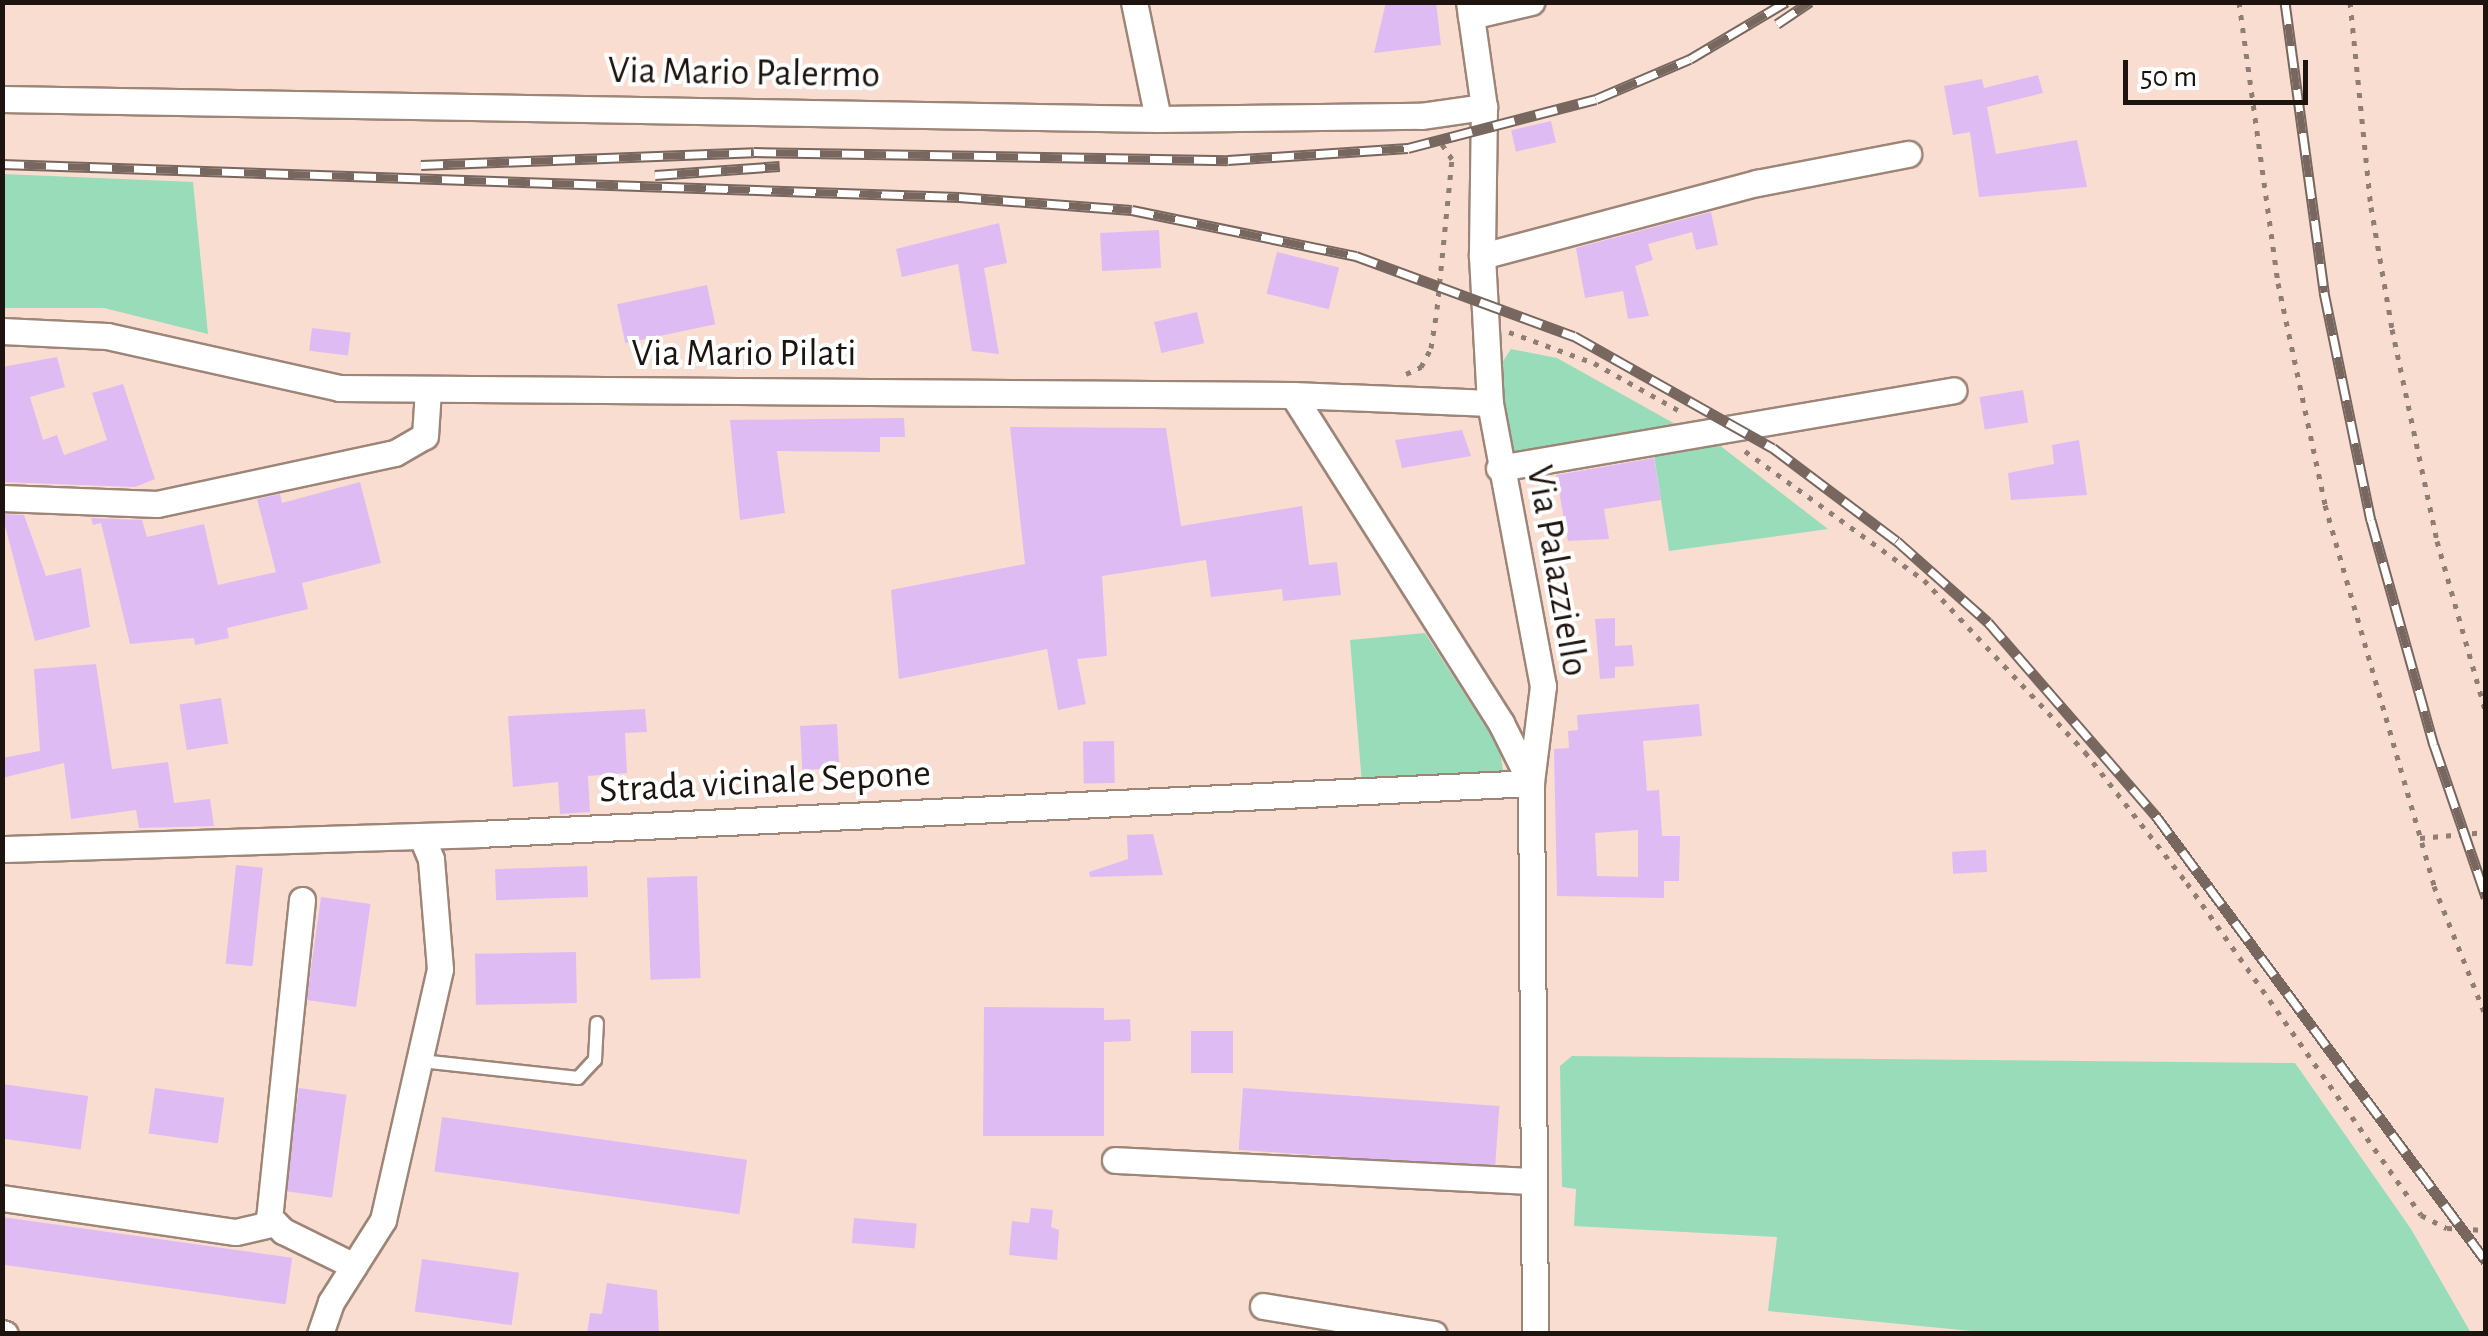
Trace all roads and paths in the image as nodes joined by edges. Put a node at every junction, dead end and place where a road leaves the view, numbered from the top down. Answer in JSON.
{"nodes":[{"id":1,"x":1134,"y":2,"type":"edge"},
{"id":2,"x":1531,"y":2,"type":"edge"},
{"id":3,"x":2239,"y":2,"type":"edge"},
{"id":4,"x":2350,"y":2,"type":"edge"},
{"id":5,"x":1470,"y":10,"type":"edge"},
{"id":6,"x":2,"y":99,"type":"edge"},
{"id":7,"x":1484,"y":107,"type":"junction"},
{"id":8,"x":1158,"y":118,"type":"junction"},
{"id":9,"x":1433,"y":133,"type":"dead end"},
{"id":10,"x":1908,"y":154,"type":"dead end"},
{"id":11,"x":1482,"y":256,"type":"junction"},
{"id":12,"x":1484,"y":323,"type":"junction"},
{"id":13,"x":2,"y":332,"type":"edge"},
{"id":14,"x":1392,"y":376,"type":"dead end"},
{"id":15,"x":428,"y":390,"type":"junction"},
{"id":16,"x":1953,"y":390,"type":"dead end"},
{"id":17,"x":1293,"y":395,"type":"junction"},
{"id":18,"x":1490,"y":402,"type":"junction"},
{"id":19,"x":1717,"y":431,"type":"junction"},
{"id":20,"x":1499,"y":468,"type":"junction"},
{"id":21,"x":2,"y":498,"type":"edge"},
{"id":22,"x":2486,"y":713,"type":"edge"},
{"id":23,"x":1531,"y":784,"type":"junction"},
{"id":24,"x":2486,"y":832,"type":"edge"},
{"id":25,"x":421,"y":836,"type":"junction"},
{"id":26,"x":2420,"y":838,"type":"junction"},
{"id":27,"x":2,"y":848,"type":"edge"},
{"id":28,"x":302,"y":900,"type":"dead end"},
{"id":29,"x":2486,"y":1018,"type":"edge"},
{"id":30,"x":597,"y":1023,"type":"dead end"},
{"id":31,"x":421,"y":1061,"type":"junction"},
{"id":32,"x":1115,"y":1160,"type":"dead end"},
{"id":33,"x":1532,"y":1182,"type":"junction"},
{"id":34,"x":2,"y":1198,"type":"edge"},
{"id":35,"x":275,"y":1224,"type":"junction"},
{"id":36,"x":2486,"y":1230,"type":"edge"},
{"id":37,"x":354,"y":1266,"type":"junction"},
{"id":38,"x":1262,"y":1306,"type":"dead end"},
{"id":39,"x":320,"y":1334,"type":"edge"},
{"id":40,"x":1434,"y":1334,"type":"edge"},
{"id":41,"x":1535,"y":1334,"type":"edge"}],
"edges":[{"from":1,"to":8,"type":"street"},
{"from":2,"to":5,"type":"street"},
{"from":3,"to":26,"type":"path"},
{"from":4,"to":22,"type":"path"},
{"from":5,"to":7,"type":"street","name":"Via Palazziello"},
{"from":6,"to":8,"type":"street","name":"Via Mario Palermo"},
{"from":7,"to":8,"type":"street","name":"Via Mario Palermo"},
{"from":7,"to":11,"type":"street","name":"Via Palazziello"},
{"from":9,"to":14,"type":"path"},
{"from":10,"to":11,"type":"street"},
{"from":11,"to":12,"type":"street","name":"Via Palazziello"},
{"from":12,"to":18,"type":"street","name":"Via Palazziello"},
{"from":12,"to":19,"type":"path"},
{"from":13,"to":15,"type":"street","name":"Via Mario Pilati"},
{"from":15,"to":17,"type":"street","name":"Via Mario Pilati"},
{"from":15,"to":21,"type":"street"},
{"from":16,"to":19,"type":"street"},
{"from":17,"to":18,"type":"street","name":"Via Mario Pilati"},
{"from":17,"to":23,"type":"street"},
{"from":18,"to":20,"type":"street","name":"Via Palazziello"},
{"from":19,"to":20,"type":"street"},
{"from":19,"to":36,"type":"path"},
{"from":20,"to":23,"type":"street","name":"Via Palazziello"},
{"from":23,"to":25,"type":"street","name":"Strada vicinale Sepone"},
{"from":23,"to":33,"type":"street","name":"Via Palazziello"},
{"from":24,"to":26,"type":"path"},
{"from":25,"to":27,"type":"street","name":"Strada vicinale Sepone"},
{"from":25,"to":31,"type":"street"},
{"from":26,"to":29,"type":"path"},
{"from":28,"to":35,"type":"street"},
{"from":30,"to":31,"type":"lane"},
{"from":31,"to":37,"type":"street"},
{"from":32,"to":33,"type":"street"},
{"from":33,"to":41,"type":"street","name":"Via Palazziello"},
{"from":34,"to":35,"type":"street"},
{"from":35,"to":37,"type":"street"},
{"from":37,"to":39,"type":"street"},
{"from":38,"to":40,"type":"street"}]}
